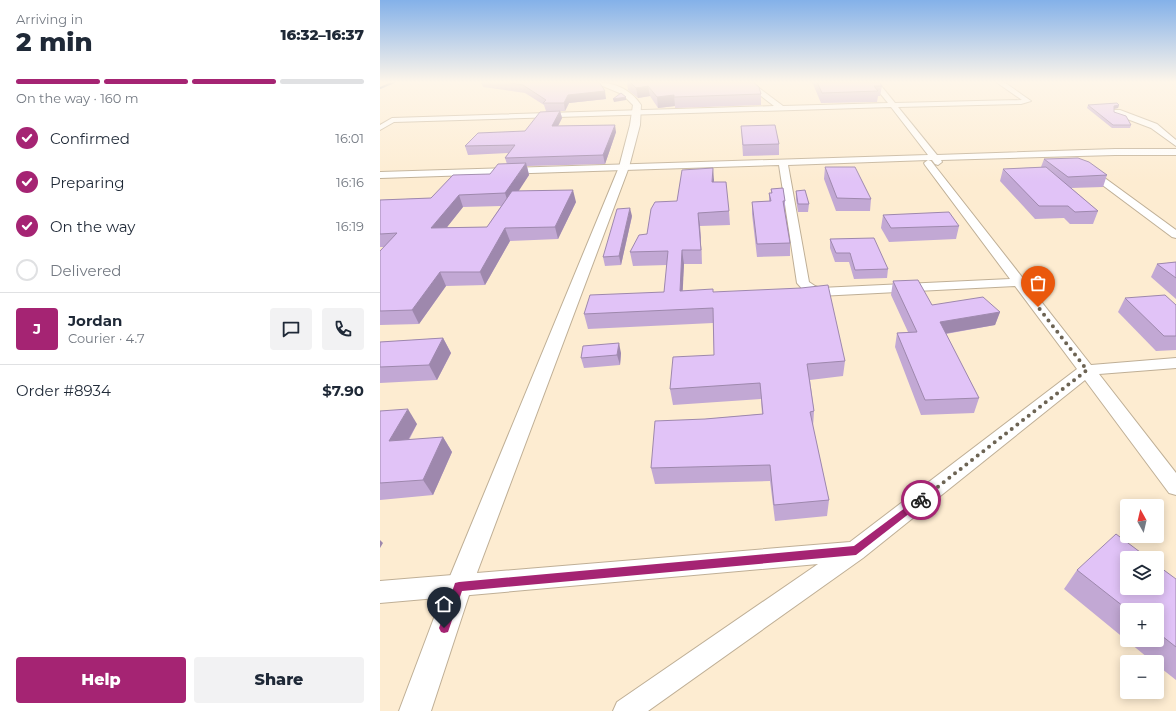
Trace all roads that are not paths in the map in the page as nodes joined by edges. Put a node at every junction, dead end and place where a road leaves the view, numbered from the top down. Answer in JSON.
{"nodes":[{"id":1,"x":540,"y":115,"type":"edge"},
{"id":2,"x":637,"y":115,"type":"edge"},
{"id":3,"x":902,"y":115,"type":"edge"},
{"id":4,"x":1127,"y":115,"type":"edge"},
{"id":5,"x":380,"y":128,"type":"edge"},
{"id":6,"x":1176,"y":144,"type":"edge"},
{"id":7,"x":1176,"y":152,"type":"edge"},
{"id":8,"x":1115,"y":154,"type":"junction"},
{"id":9,"x":1073,"y":159,"type":"junction"},
{"id":10,"x":934,"y":161,"type":"junction"},
{"id":11,"x":784,"y":165,"type":"junction"},
{"id":12,"x":623,"y":170,"type":"junction"},
{"id":13,"x":380,"y":175,"type":"edge"},
{"id":14,"x":380,"y":181,"type":"edge"},
{"id":15,"x":1176,"y":235,"type":"edge"},
{"id":16,"x":1019,"y":282,"type":"junction"},
{"id":17,"x":1176,"y":363,"type":"edge"},
{"id":18,"x":1087,"y":370,"type":"junction"},
{"id":19,"x":1176,"y":487,"type":"edge"},
{"id":20,"x":856,"y":550,"type":"junction"},
{"id":21,"x":459,"y":586,"type":"junction"},
{"id":22,"x":380,"y":592,"type":"edge"},
{"id":23,"x":415,"y":711,"type":"edge"},
{"id":24,"x":626,"y":711,"type":"edge"}],
"edges":[{"from":1,"to":5,"type":"street"},
{"from":2,"to":12,"type":"street"},
{"from":3,"to":10,"type":"street"},
{"from":4,"to":6,"type":"street"},
{"from":7,"to":8,"type":"street"},
{"from":8,"to":9,"type":"street"},
{"from":8,"to":10,"type":"street"},
{"from":9,"to":10,"type":"street"},
{"from":9,"to":15,"type":"street"},
{"from":10,"to":11,"type":"street"},
{"from":10,"to":16,"type":"street"},
{"from":11,"to":12,"type":"street"},
{"from":11,"to":16,"type":"street"},
{"from":12,"to":13,"type":"street"},
{"from":12,"to":14,"type":"street"},
{"from":12,"to":21,"type":"street"},
{"from":16,"to":18,"type":"street"},
{"from":17,"to":18,"type":"street"},
{"from":18,"to":19,"type":"street"},
{"from":18,"to":20,"type":"street"},
{"from":20,"to":21,"type":"street"},
{"from":20,"to":24,"type":"street"},
{"from":21,"to":22,"type":"street"},
{"from":21,"to":23,"type":"street"}]}
